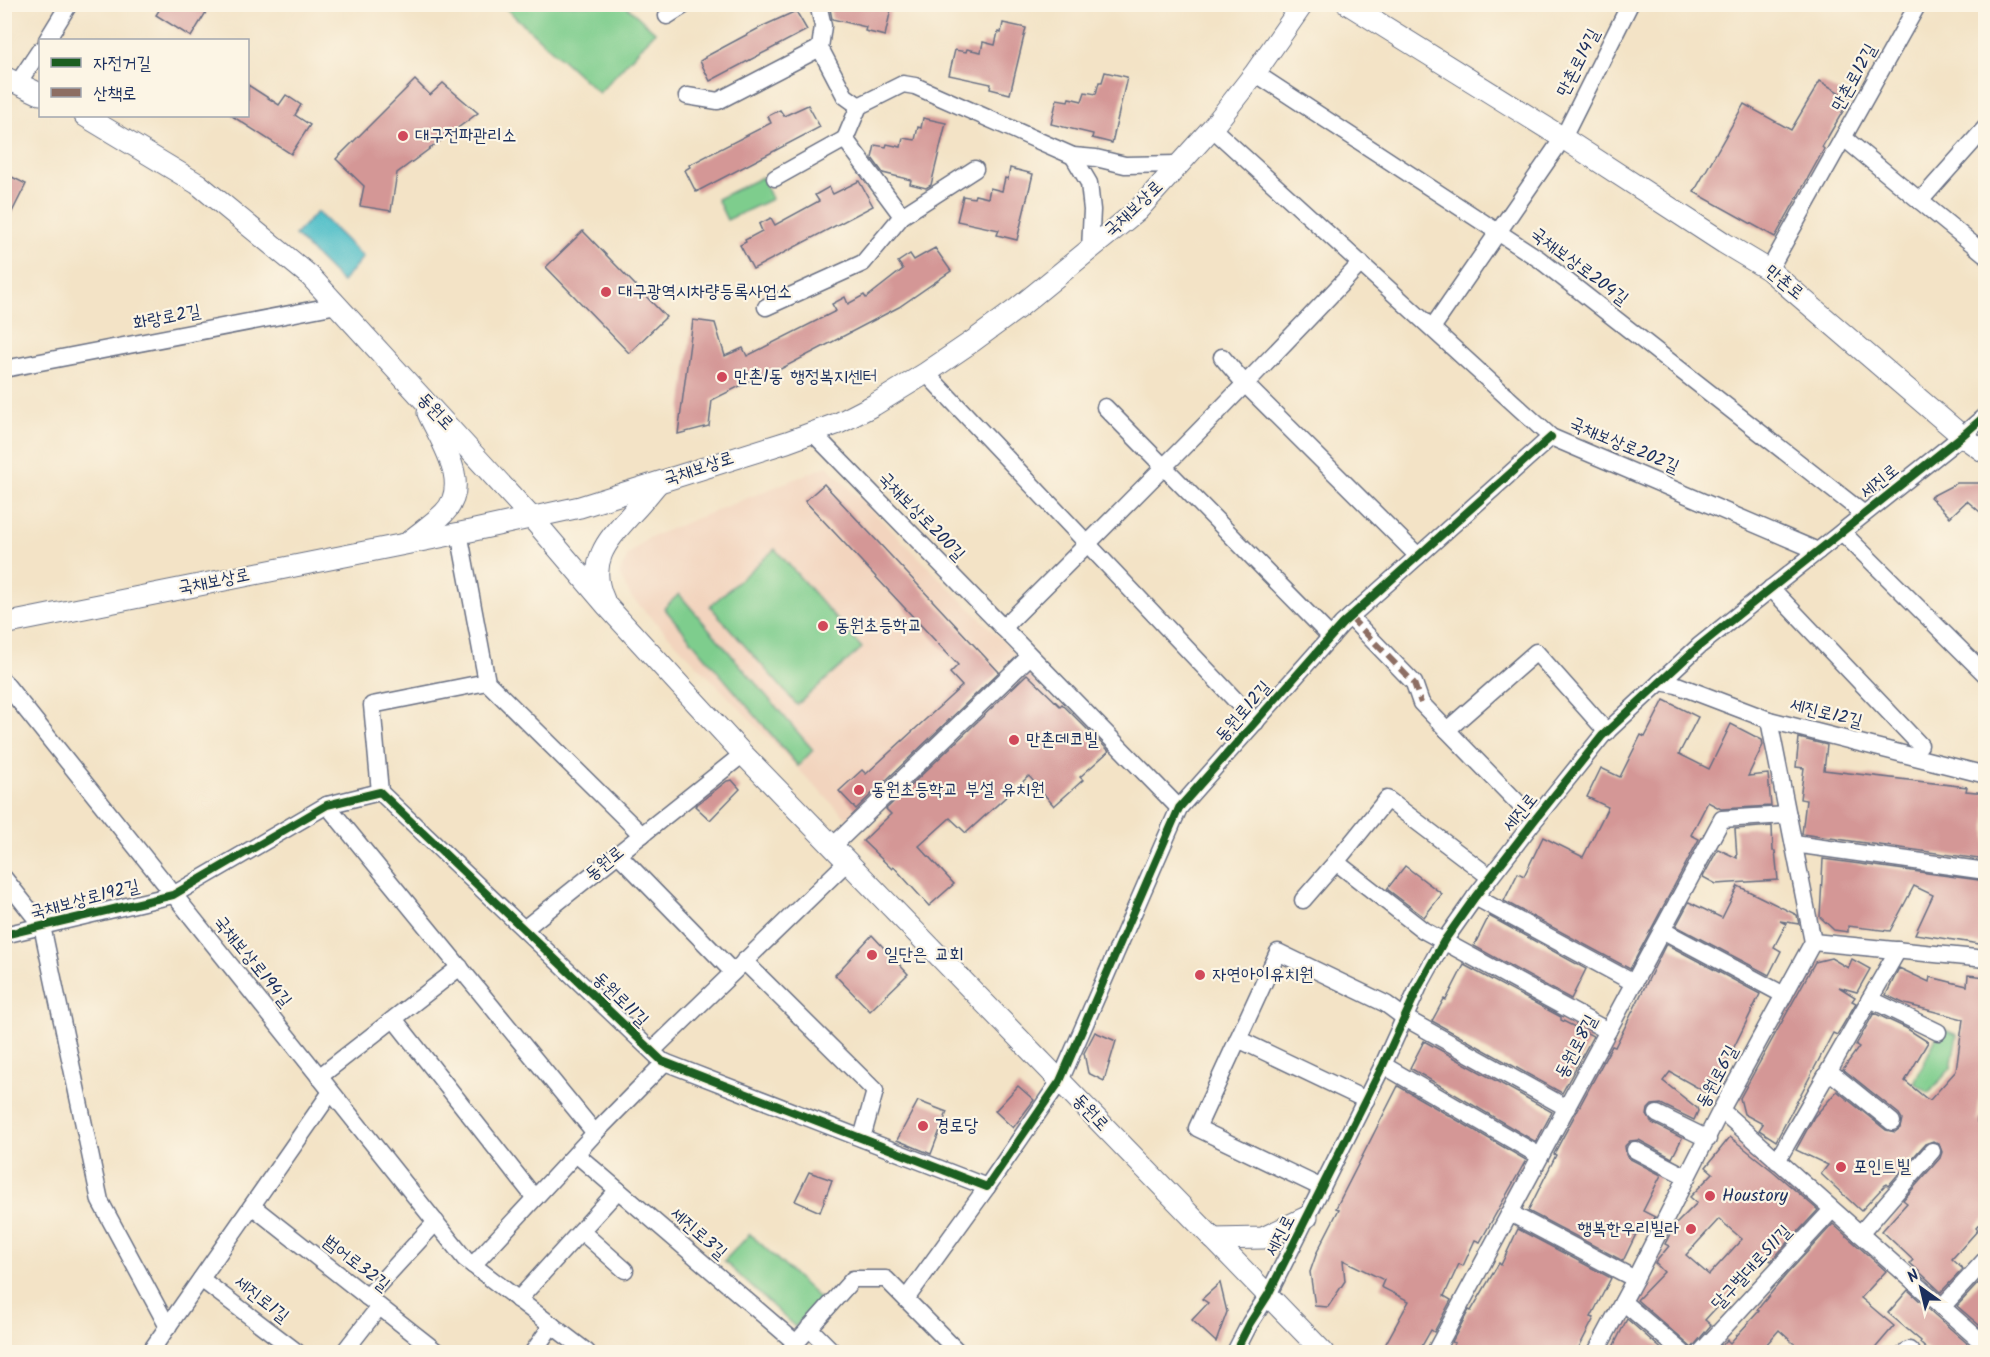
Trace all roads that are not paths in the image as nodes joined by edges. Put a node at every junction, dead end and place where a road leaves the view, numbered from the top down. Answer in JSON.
{"nodes":[{"id":1,"x":69,"y":4,"type":"edge"},
{"id":2,"x":686,"y":4,"type":"edge"},
{"id":3,"x":818,"y":4,"type":"edge"},
{"id":4,"x":1304,"y":4,"type":"edge"},
{"id":5,"x":1348,"y":4,"type":"edge"},
{"id":6,"x":1630,"y":4,"type":"edge"},
{"id":7,"x":1918,"y":4,"type":"edge"},
{"id":8,"x":667,"y":16,"type":"dead end"},
{"id":9,"x":47,"y":39,"type":"edge"},
{"id":10,"x":820,"y":48,"type":"junction"},
{"id":11,"x":39,"y":51,"type":"edge"},
{"id":12,"x":1255,"y":73,"type":"junction"},
{"id":13,"x":11,"y":80,"type":"edge"},
{"id":14,"x":39,"y":94,"type":"edge"},
{"id":15,"x":687,"y":96,"type":"dead end"},
{"id":16,"x":858,"y":106,"type":"junction"},
{"id":17,"x":87,"y":117,"type":"edge"},
{"id":18,"x":1986,"y":127,"type":"edge"},
{"id":19,"x":1212,"y":128,"type":"junction"},
{"id":20,"x":1563,"y":138,"type":"junction"},
{"id":21,"x":1844,"y":138,"type":"junction"},
{"id":22,"x":845,"y":139,"type":"junction"},
{"id":23,"x":1073,"y":156,"type":"junction"},
{"id":24,"x":1179,"y":164,"type":"junction"},
{"id":25,"x":975,"y":169,"type":"dead end"},
{"id":26,"x":775,"y":178,"type":"dead end"},
{"id":27,"x":1920,"y":201,"type":"junction"},
{"id":28,"x":902,"y":216,"type":"junction"},
{"id":29,"x":1499,"y":231,"type":"junction"},
{"id":30,"x":1090,"y":249,"type":"junction"},
{"id":31,"x":1986,"y":255,"type":"edge"},
{"id":32,"x":1361,"y":263,"type":"junction"},
{"id":33,"x":1769,"y":270,"type":"junction"},
{"id":34,"x":337,"y":305,"type":"junction"},
{"id":35,"x":766,"y":307,"type":"dead end"},
{"id":36,"x":1432,"y":328,"type":"junction"},
{"id":37,"x":1222,"y":357,"type":"dead end"},
{"id":38,"x":4,"y":369,"type":"edge"},
{"id":39,"x":926,"y":373,"type":"junction"},
{"id":40,"x":1246,"y":385,"type":"junction"},
{"id":41,"x":418,"y":394,"type":"junction"},
{"id":42,"x":1105,"y":407,"type":"dead end"},
{"id":43,"x":1986,"y":415,"type":"edge"},
{"id":44,"x":812,"y":432,"type":"junction"},
{"id":45,"x":1551,"y":436,"type":"junction"},
{"id":46,"x":1962,"y":436,"type":"junction"},
{"id":47,"x":1986,"y":453,"type":"edge"},
{"id":48,"x":1163,"y":466,"type":"junction"},
{"id":49,"x":659,"y":482,"type":"junction"},
{"id":50,"x":1864,"y":514,"type":"junction"},
{"id":51,"x":532,"y":518,"type":"junction"},
{"id":52,"x":459,"y":532,"type":"junction"},
{"id":53,"x":1842,"y":532,"type":"junction"},
{"id":54,"x":407,"y":543,"type":"junction"},
{"id":55,"x":1088,"y":544,"type":"junction"},
{"id":56,"x":1818,"y":551,"type":"junction"},
{"id":57,"x":1418,"y":556,"type":"junction"},
{"id":58,"x":1771,"y":588,"type":"junction"},
{"id":59,"x":607,"y":606,"type":"junction"},
{"id":60,"x":1350,"y":617,"type":"junction"},
{"id":61,"x":4,"y":624,"type":"edge"},
{"id":62,"x":1003,"y":628,"type":"junction"},
{"id":63,"x":1331,"y":637,"type":"junction"},
{"id":64,"x":1030,"y":656,"type":"junction"},
{"id":65,"x":1986,"y":675,"type":"edge"},
{"id":66,"x":4,"y":682,"type":"edge"},
{"id":67,"x":487,"y":682,"type":"junction"},
{"id":68,"x":1660,"y":682,"type":"junction"},
{"id":69,"x":1769,"y":720,"type":"junction"},
{"id":70,"x":1256,"y":722,"type":"junction"},
{"id":71,"x":1447,"y":730,"type":"junction"},
{"id":72,"x":1607,"y":732,"type":"junction"},
{"id":73,"x":1920,"y":744,"type":"dead end"},
{"id":74,"x":743,"y":754,"type":"junction"},
{"id":75,"x":1986,"y":775,"type":"edge"},
{"id":76,"x":380,"y":792,"type":"junction"},
{"id":77,"x":327,"y":805,"type":"junction"},
{"id":78,"x":1179,"y":808,"type":"junction"},
{"id":79,"x":1788,"y":815,"type":"junction"},
{"id":80,"x":1537,"y":817,"type":"junction"},
{"id":81,"x":642,"y":835,"type":"junction"},
{"id":82,"x":1794,"y":844,"type":"junction"},
{"id":83,"x":618,"y":854,"type":"junction"},
{"id":84,"x":840,"y":854,"type":"junction"},
{"id":85,"x":1336,"y":862,"type":"junction"},
{"id":86,"x":1986,"y":871,"type":"edge"},
{"id":87,"x":1490,"y":877,"type":"junction"},
{"id":88,"x":4,"y":878,"type":"edge"},
{"id":89,"x":173,"y":895,"type":"junction"},
{"id":90,"x":1475,"y":897,"type":"junction"},
{"id":91,"x":1304,"y":900,"type":"dead end"},
{"id":92,"x":42,"y":926,"type":"junction"},
{"id":93,"x":524,"y":929,"type":"junction"},
{"id":94,"x":1662,"y":930,"type":"junction"},
{"id":95,"x":4,"y":935,"type":"edge"},
{"id":96,"x":1444,"y":941,"type":"junction"},
{"id":97,"x":1813,"y":942,"type":"junction"},
{"id":98,"x":1898,"y":950,"type":"junction"},
{"id":99,"x":1986,"y":959,"type":"edge"},
{"id":100,"x":460,"y":967,"type":"junction"},
{"id":101,"x":739,"y":967,"type":"junction"},
{"id":102,"x":1634,"y":983,"type":"junction"},
{"id":103,"x":1784,"y":995,"type":"junction"},
{"id":104,"x":1870,"y":999,"type":"junction"},
{"id":105,"x":1405,"y":1018,"type":"junction"},
{"id":106,"x":394,"y":1019,"type":"junction"},
{"id":107,"x":1608,"y":1031,"type":"junction"},
{"id":108,"x":1938,"y":1032,"type":"dead end"},
{"id":109,"x":1238,"y":1039,"type":"junction"},
{"id":110,"x":658,"y":1056,"type":"junction"},
{"id":111,"x":1383,"y":1065,"type":"junction"},
{"id":112,"x":1829,"y":1071,"type":"junction"},
{"id":113,"x":319,"y":1077,"type":"junction"},
{"id":114,"x":1060,"y":1081,"type":"junction"},
{"id":115,"x":331,"y":1092,"type":"junction"},
{"id":116,"x":1366,"y":1100,"type":"junction"},
{"id":117,"x":1567,"y":1108,"type":"junction"},
{"id":118,"x":1721,"y":1110,"type":"junction"},
{"id":119,"x":1657,"y":1114,"type":"dead end"},
{"id":120,"x":1892,"y":1122,"type":"dead end"},
{"id":121,"x":595,"y":1133,"type":"junction"},
{"id":122,"x":862,"y":1138,"type":"junction"},
{"id":123,"x":1708,"y":1139,"type":"junction"},
{"id":124,"x":1635,"y":1150,"type":"dead end"},
{"id":125,"x":1932,"y":1152,"type":"dead end"},
{"id":126,"x":576,"y":1154,"type":"junction"},
{"id":127,"x":1540,"y":1156,"type":"junction"},
{"id":128,"x":1777,"y":1161,"type":"junction"},
{"id":129,"x":1687,"y":1177,"type":"junction"},
{"id":130,"x":987,"y":1187,"type":"junction"},
{"id":131,"x":1322,"y":1188,"type":"junction"},
{"id":132,"x":618,"y":1190,"type":"junction"},
{"id":133,"x":536,"y":1198,"type":"junction"},
{"id":134,"x":252,"y":1206,"type":"junction"},
{"id":135,"x":1832,"y":1210,"type":"junction"},
{"id":136,"x":1510,"y":1213,"type":"junction"},
{"id":137,"x":1307,"y":1217,"type":"junction"},
{"id":138,"x":436,"y":1222,"type":"junction"},
{"id":139,"x":581,"y":1231,"type":"junction"},
{"id":140,"x":1860,"y":1234,"type":"junction"},
{"id":141,"x":1213,"y":1239,"type":"junction"},
{"id":142,"x":1986,"y":1259,"type":"edge"},
{"id":143,"x":473,"y":1265,"type":"junction"},
{"id":144,"x":625,"y":1270,"type":"dead end"},
{"id":145,"x":201,"y":1279,"type":"junction"},
{"id":146,"x":1635,"y":1279,"type":"junction"},
{"id":147,"x":1268,"y":1295,"type":"junction"},
{"id":148,"x":906,"y":1299,"type":"junction"},
{"id":149,"x":518,"y":1300,"type":"junction"},
{"id":150,"x":373,"y":1302,"type":"junction"},
{"id":151,"x":1623,"y":1302,"type":"junction"},
{"id":152,"x":1942,"y":1307,"type":"junction"},
{"id":153,"x":552,"y":1325,"type":"junction"},
{"id":154,"x":168,"y":1327,"type":"junction"},
{"id":155,"x":809,"y":1328,"type":"junction"},
{"id":156,"x":1986,"y":1346,"type":"edge"},
{"id":157,"x":792,"y":1348,"type":"edge"},
{"id":158,"x":293,"y":1352,"type":"edge"},
{"id":159,"x":150,"y":1353,"type":"edge"},
{"id":160,"x":344,"y":1353,"type":"edge"},
{"id":161,"x":437,"y":1353,"type":"edge"},
{"id":162,"x":533,"y":1353,"type":"edge"},
{"id":163,"x":587,"y":1353,"type":"edge"},
{"id":164,"x":833,"y":1353,"type":"edge"},
{"id":165,"x":958,"y":1353,"type":"edge"},
{"id":166,"x":1235,"y":1353,"type":"edge"},
{"id":167,"x":1323,"y":1353,"type":"edge"},
{"id":168,"x":1435,"y":1353,"type":"edge"},
{"id":169,"x":1596,"y":1353,"type":"edge"},
{"id":170,"x":1682,"y":1353,"type":"edge"},
{"id":171,"x":1701,"y":1353,"type":"edge"},
{"id":172,"x":1906,"y":1353,"type":"edge"},
{"id":173,"x":1911,"y":1353,"type":"edge"}],
"edges":[{"from":1,"to":9,"type":"street"},
{"from":2,"to":8,"type":"street"},
{"from":3,"to":10,"type":"street"},
{"from":4,"to":12,"type":"main road","name":"국채보상로"},
{"from":5,"to":20,"type":"main road","name":"만촌로"},
{"from":6,"to":20,"type":"street","name":"만촌로14길"},
{"from":7,"to":21,"type":"street","name":"만촌로12길"},
{"from":10,"to":15,"type":"street"},
{"from":10,"to":16,"type":"street"},
{"from":11,"to":13,"type":"street"},
{"from":12,"to":19,"type":"main road","name":"국채보상로"},
{"from":12,"to":29,"type":"street","name":"국채보상로204길"},
{"from":13,"to":14,"type":"main road"},
{"from":16,"to":22,"type":"street"},
{"from":16,"to":23,"type":"street"},
{"from":17,"to":34,"type":"main road","name":"동원로"},
{"from":18,"to":27,"type":"street"},
{"from":19,"to":24,"type":"main road","name":"국채보상로"},
{"from":19,"to":32,"type":"street","name":"국채보상로202길"},
{"from":20,"to":29,"type":"street"},
{"from":20,"to":33,"type":"main road","name":"만촌로"},
{"from":21,"to":27,"type":"street","name":"만촌로12길"},
{"from":21,"to":33,"type":"street","name":"만촌로12길"},
{"from":22,"to":26,"type":"street"},
{"from":22,"to":28,"type":"street"},
{"from":23,"to":24,"type":"street"},
{"from":23,"to":30,"type":"street"},
{"from":24,"to":30,"type":"main road","name":"국채보상로"},
{"from":25,"to":28,"type":"street"},
{"from":27,"to":31,"type":"street","name":"만촌로12길"},
{"from":28,"to":35,"type":"street"},
{"from":29,"to":36,"type":"street"},
{"from":29,"to":50,"type":"street","name":"국채보상로204길"},
{"from":30,"to":39,"type":"main road","name":"국채보상로"},
{"from":32,"to":36,"type":"street","name":"국채보상로202길"},
{"from":32,"to":40,"type":"street"},
{"from":33,"to":46,"type":"main road","name":"만촌로"},
{"from":34,"to":38,"type":"street","name":"화랑로2길"},
{"from":34,"to":41,"type":"main road","name":"동원로"},
{"from":36,"to":45,"type":"street","name":"국채보상로202길"},
{"from":37,"to":40,"type":"street"},
{"from":39,"to":44,"type":"main road","name":"국채보상로"},
{"from":39,"to":55,"type":"street"},
{"from":40,"to":48,"type":"street"},
{"from":40,"to":57,"type":"street"},
{"from":41,"to":51,"type":"main road","name":"동원로"},
{"from":41,"to":54,"type":"main road"},
{"from":42,"to":48,"type":"street"},
{"from":43,"to":46,"type":"street","name":"세진로"},
{"from":44,"to":49,"type":"main road","name":"국채보상로"},
{"from":44,"to":62,"type":"street","name":"국채보상로200길"},
{"from":45,"to":56,"type":"street","name":"국채보상로202길"},
{"from":45,"to":57,"type":"street","name":"동원로12길"},
{"from":46,"to":47,"type":"main road","name":"만촌로"},
{"from":46,"to":50,"type":"street","name":"세진로"},
{"from":48,"to":55,"type":"street"},
{"from":48,"to":63,"type":"street"},
{"from":49,"to":51,"type":"main road","name":"국채보상로"},
{"from":49,"to":59,"type":"main road"},
{"from":50,"to":53,"type":"street","name":"세진로"},
{"from":51,"to":52,"type":"main road","name":"국채보상로"},
{"from":51,"to":59,"type":"main road","name":"동원로"},
{"from":52,"to":54,"type":"main road","name":"국채보상로"},
{"from":52,"to":67,"type":"street"},
{"from":53,"to":56,"type":"street","name":"세진로"},
{"from":53,"to":65,"type":"street"},
{"from":54,"to":61,"type":"main road","name":"국채보상로"},
{"from":55,"to":62,"type":"street"},
{"from":55,"to":70,"type":"street","name":"동원로12길"},
{"from":56,"to":58,"type":"street","name":"세진로"},
{"from":57,"to":60,"type":"street","name":"동원로12길"},
{"from":58,"to":68,"type":"street","name":"세진로"},
{"from":58,"to":73,"type":"street"},
{"from":59,"to":74,"type":"main road","name":"동원로"},
{"from":60,"to":63,"type":"street","name":"동원로12길"},
{"from":60,"to":71,"type":"street","name":"세진로"},
{"from":62,"to":64,"type":"street","name":"국채보상로200길"},
{"from":63,"to":70,"type":"street","name":"동원로12길"},
{"from":64,"to":78,"type":"street","name":"국채보상로200길"},
{"from":64,"to":84,"type":"street"},
{"from":66,"to":89,"type":"street","name":"국채보상로194길"},
{"from":67,"to":76,"type":"street"},
{"from":67,"to":81,"type":"street"},
{"from":68,"to":69,"type":"street","name":"세진로12길"},
{"from":68,"to":72,"type":"street","name":"세진로"},
{"from":69,"to":75,"type":"street","name":"세진로12길"},
{"from":69,"to":79,"type":"street"},
{"from":70,"to":78,"type":"street","name":"동원로12길"},
{"from":71,"to":72,"type":"street"},
{"from":71,"to":80,"type":"street","name":"세진로"},
{"from":72,"to":80,"type":"street","name":"세진로"},
{"from":74,"to":81,"type":"street","name":"동원로"},
{"from":74,"to":84,"type":"main road","name":"동원로"},
{"from":76,"to":77,"type":"street"},
{"from":76,"to":93,"type":"street","name":"동원로11길"},
{"from":77,"to":89,"type":"street"},
{"from":77,"to":100,"type":"street"},
{"from":78,"to":114,"type":"street","name":"동원로12길"},
{"from":79,"to":82,"type":"street"},
{"from":79,"to":94,"type":"street","name":"동원로8길"},
{"from":80,"to":87,"type":"street","name":"세진로"},
{"from":81,"to":83,"type":"street","name":"동원로"},
{"from":82,"to":86,"type":"street"},
{"from":82,"to":97,"type":"street"},
{"from":83,"to":93,"type":"street","name":"동원로"},
{"from":83,"to":101,"type":"street"},
{"from":84,"to":101,"type":"street"},
{"from":84,"to":114,"type":"main road","name":"동원로"},
{"from":85,"to":87,"type":"street"},
{"from":85,"to":91,"type":"street"},
{"from":85,"to":96,"type":"street"},
{"from":87,"to":90,"type":"street","name":"세진로"},
{"from":88,"to":92,"type":"street"},
{"from":89,"to":92,"type":"street","name":"국채보상로192길"},
{"from":89,"to":113,"type":"street","name":"국채보상로194길"},
{"from":90,"to":96,"type":"street","name":"세진로"},
{"from":90,"to":102,"type":"street"},
{"from":92,"to":95,"type":"street","name":"국채보상로192길"},
{"from":92,"to":154,"type":"street","name":"국채보상로192길"},
{"from":93,"to":110,"type":"street","name":"동원로11길"},
{"from":94,"to":102,"type":"street","name":"동원로8길"},
{"from":94,"to":103,"type":"street"},
{"from":96,"to":105,"type":"street","name":"세진로"},
{"from":96,"to":107,"type":"street"},
{"from":97,"to":98,"type":"street"},
{"from":97,"to":103,"type":"street","name":"동원로6길"},
{"from":98,"to":99,"type":"street"},
{"from":98,"to":104,"type":"street"},
{"from":100,"to":106,"type":"street"},
{"from":100,"to":121,"type":"street"},
{"from":101,"to":110,"type":"street"},
{"from":101,"to":122,"type":"street"},
{"from":102,"to":107,"type":"street","name":"동원로8길"},
{"from":103,"to":118,"type":"street","name":"동원로6길"},
{"from":104,"to":108,"type":"street"},
{"from":104,"to":112,"type":"street"},
{"from":105,"to":109,"type":"street"},
{"from":105,"to":111,"type":"street","name":"세진로"},
{"from":105,"to":117,"type":"street"},
{"from":106,"to":113,"type":"street"},
{"from":106,"to":133,"type":"street"},
{"from":107,"to":117,"type":"street","name":"동원로8길"},
{"from":109,"to":116,"type":"street"},
{"from":109,"to":131,"type":"street"},
{"from":110,"to":121,"type":"street"},
{"from":110,"to":122,"type":"street","name":"동원로11길"},
{"from":111,"to":116,"type":"street","name":"세진로"},
{"from":111,"to":127,"type":"street"},
{"from":112,"to":120,"type":"street"},
{"from":112,"to":128,"type":"street"},
{"from":113,"to":115,"type":"street","name":"국채보상로194길"},
{"from":114,"to":130,"type":"street"},
{"from":114,"to":141,"type":"main road","name":"동원로"},
{"from":115,"to":134,"type":"street"},
{"from":115,"to":138,"type":"street","name":"국채보상로194길"},
{"from":116,"to":131,"type":"street","name":"세진로"},
{"from":117,"to":127,"type":"street","name":"동원로8길"},
{"from":118,"to":123,"type":"street","name":"동원로6길"},
{"from":118,"to":128,"type":"street"},
{"from":119,"to":123,"type":"street"},
{"from":121,"to":126,"type":"street"},
{"from":122,"to":130,"type":"street","name":"동원로11길"},
{"from":123,"to":129,"type":"street","name":"동원로6길"},
{"from":124,"to":129,"type":"street"},
{"from":125,"to":140,"type":"street"},
{"from":126,"to":132,"type":"street","name":"세진로3길"},
{"from":126,"to":133,"type":"street"},
{"from":127,"to":136,"type":"street","name":"동원로8길"},
{"from":128,"to":135,"type":"street"},
{"from":129,"to":146,"type":"street","name":"동원로6길"},
{"from":130,"to":148,"type":"street"},
{"from":131,"to":137,"type":"street","name":"세진로"},
{"from":132,"to":139,"type":"street"},
{"from":132,"to":157,"type":"street","name":"세진로3길"},
{"from":133,"to":143,"type":"street"},
{"from":134,"to":145,"type":"street"},
{"from":134,"to":150,"type":"street","name":"범어로32길"},
{"from":135,"to":140,"type":"street"},
{"from":135,"to":171,"type":"street","name":"달구벌대로511길"},
{"from":136,"to":146,"type":"street"},
{"from":136,"to":168,"type":"street","name":"동원로8길"},
{"from":137,"to":141,"type":"main road"},
{"from":137,"to":147,"type":"street","name":"세진로"},
{"from":138,"to":143,"type":"street","name":"국채보상로194길"},
{"from":138,"to":150,"type":"street"},
{"from":139,"to":144,"type":"street"},
{"from":139,"to":149,"type":"street"},
{"from":140,"to":152,"type":"street"},
{"from":141,"to":147,"type":"main road","name":"동원로"},
{"from":142,"to":152,"type":"street"},
{"from":143,"to":149,"type":"street","name":"국채보상로194길"},
{"from":145,"to":154,"type":"street"},
{"from":145,"to":158,"type":"street","name":"세진로1길"},
{"from":146,"to":151,"type":"street","name":"동원로6길"},
{"from":147,"to":166,"type":"street","name":"세진로"},
{"from":147,"to":167,"type":"main road","name":"동원로"},
{"from":148,"to":155,"type":"street","name":"세진로3길"},
{"from":148,"to":165,"type":"street","name":"세진로3길"},
{"from":149,"to":153,"type":"street","name":"국채보상로194길"},
{"from":150,"to":160,"type":"street"},
{"from":150,"to":161,"type":"street","name":"범어로32길"},
{"from":151,"to":169,"type":"street","name":"동원로6길"},
{"from":151,"to":170,"type":"street"},
{"from":152,"to":156,"type":"street"},
{"from":153,"to":162,"type":"street"},
{"from":153,"to":163,"type":"street","name":"국채보상로194길"},
{"from":154,"to":159,"type":"street"},
{"from":155,"to":157,"type":"street","name":"세진로3길"},
{"from":155,"to":164,"type":"street"},
{"from":172,"to":173,"type":"street"}]}
